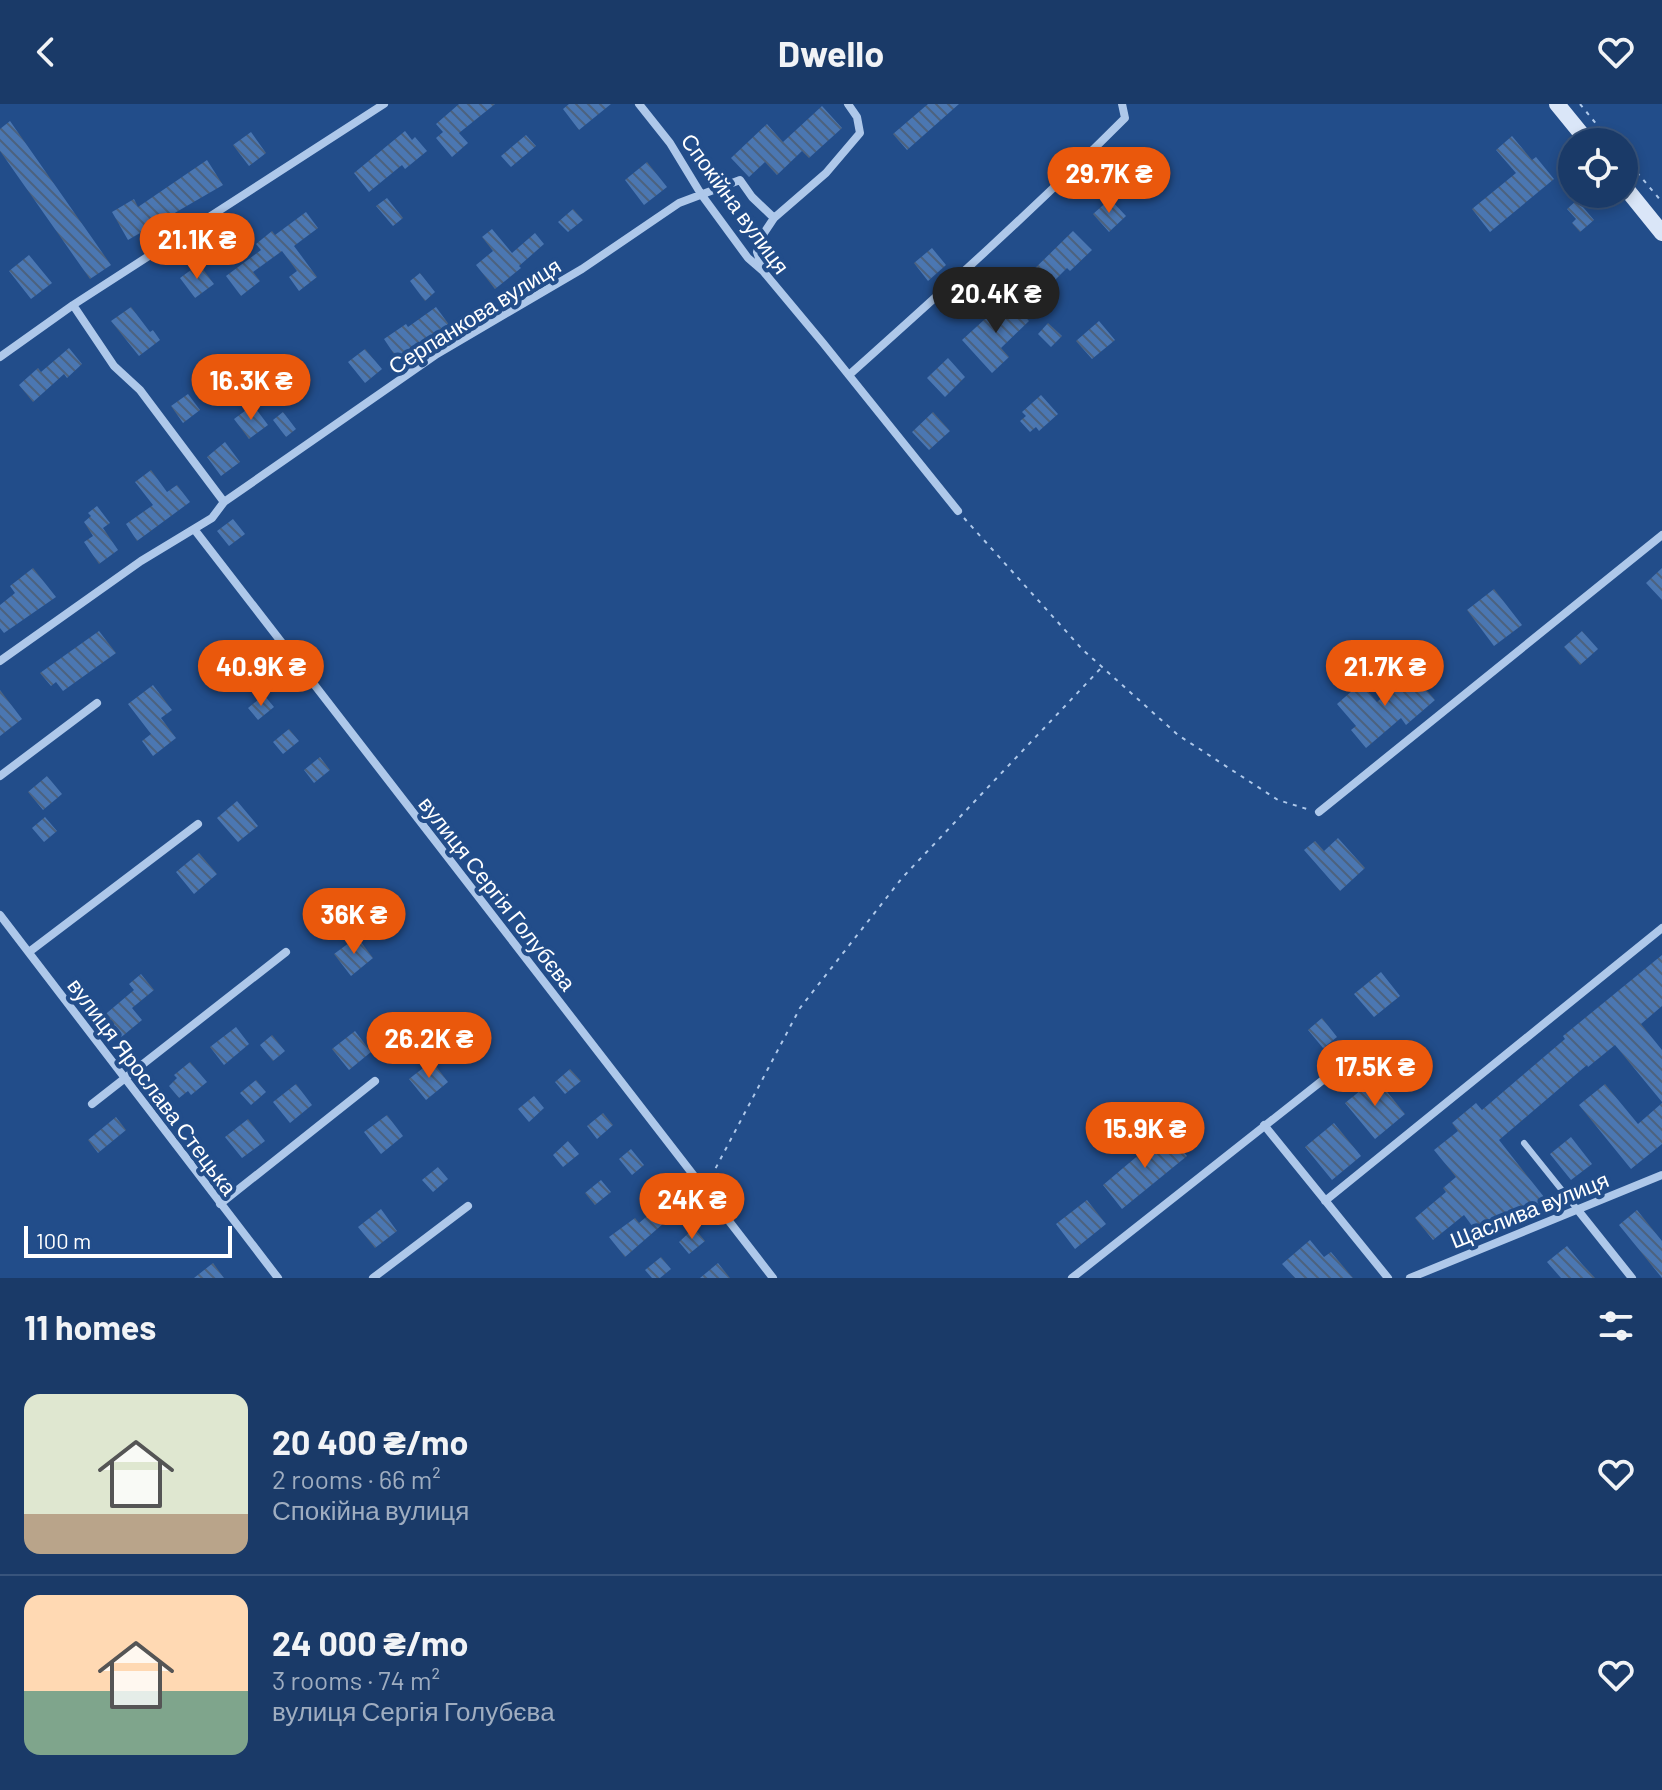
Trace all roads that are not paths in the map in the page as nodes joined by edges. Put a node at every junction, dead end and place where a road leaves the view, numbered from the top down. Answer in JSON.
{"nodes":[{"id":1,"x":384,"y":104,"type":"edge"},
{"id":2,"x":639,"y":104,"type":"edge"},
{"id":3,"x":848,"y":104,"type":"edge"},
{"id":4,"x":1122,"y":104,"type":"edge"},
{"id":5,"x":1557,"y":104,"type":"edge"},
{"id":6,"x":1577,"y":128,"type":"edge"},
{"id":7,"x":701,"y":194,"type":"junction"},
{"id":8,"x":1638,"y":203,"type":"edge"},
{"id":9,"x":774,"y":218,"type":"junction"},
{"id":10,"x":1662,"y":233,"type":"edge"},
{"id":11,"x":763,"y":271,"type":"junction"},
{"id":12,"x":73,"y":305,"type":"junction"},
{"id":13,"x":0,"y":357,"type":"edge"},
{"id":14,"x":849,"y":375,"type":"junction"},
{"id":15,"x":224,"y":502,"type":"junction"},
{"id":16,"x":958,"y":511,"type":"road end"},
{"id":17,"x":194,"y":529,"type":"junction"},
{"id":18,"x":1662,"y":535,"type":"edge"},
{"id":19,"x":0,"y":661,"type":"edge"},
{"id":20,"x":97,"y":703,"type":"dead end"},
{"id":21,"x":0,"y":776,"type":"edge"},
{"id":22,"x":1319,"y":812,"type":"road end"},
{"id":23,"x":198,"y":824,"type":"dead end"},
{"id":24,"x":0,"y":915,"type":"edge"},
{"id":25,"x":1662,"y":928,"type":"edge"},
{"id":26,"x":29,"y":952,"type":"junction"},
{"id":27,"x":286,"y":952,"type":"dead end"},
{"id":28,"x":1366,"y":1046,"type":"dead end"},
{"id":29,"x":124,"y":1078,"type":"junction"},
{"id":30,"x":375,"y":1081,"type":"dead end"},
{"id":31,"x":92,"y":1104,"type":"dead end"},
{"id":32,"x":1264,"y":1125,"type":"junction"},
{"id":33,"x":1524,"y":1143,"type":"dead end"},
{"id":34,"x":1662,"y":1175,"type":"edge"},
{"id":35,"x":1325,"y":1201,"type":"junction"},
{"id":36,"x":220,"y":1204,"type":"junction"},
{"id":37,"x":468,"y":1206,"type":"dead end"},
{"id":38,"x":1577,"y":1209,"type":"junction"},
{"id":39,"x":278,"y":1278,"type":"edge"},
{"id":40,"x":373,"y":1278,"type":"edge"},
{"id":41,"x":773,"y":1278,"type":"edge"},
{"id":42,"x":1072,"y":1278,"type":"edge"},
{"id":43,"x":1388,"y":1278,"type":"edge"},
{"id":44,"x":1410,"y":1278,"type":"edge"},
{"id":45,"x":1632,"y":1278,"type":"edge"}],
"edges":[{"from":1,"to":12,"type":"street"},
{"from":2,"to":7,"type":"street","name":"Спокійна вулиця"},
{"from":3,"to":9,"type":"street","name":"Спокійна вулиця"},
{"from":4,"to":14,"type":"street"},
{"from":5,"to":6,"type":"main road"},
{"from":7,"to":9,"type":"street","name":"Серпанкова вулиця"},
{"from":7,"to":11,"type":"street","name":"Спокійна вулиця"},
{"from":7,"to":15,"type":"street","name":"Серпанкова вулиця"},
{"from":8,"to":10,"type":"main road"},
{"from":9,"to":11,"type":"street"},
{"from":11,"to":14,"type":"street","name":"Спокійна вулиця"},
{"from":12,"to":13,"type":"street"},
{"from":12,"to":15,"type":"street"},
{"from":14,"to":16,"type":"street","name":"Спокійна вулиця"},
{"from":15,"to":17,"type":"street","name":"Серпанкова вулиця"},
{"from":17,"to":19,"type":"street","name":"Серпанкова вулиця"},
{"from":17,"to":41,"type":"street","name":"вулиця Сергія Голубєва"},
{"from":18,"to":22,"type":"street"},
{"from":20,"to":21,"type":"street"},
{"from":23,"to":26,"type":"street"},
{"from":24,"to":26,"type":"street","name":"вулиця Ярослава Стецька"},
{"from":25,"to":35,"type":"street"},
{"from":26,"to":29,"type":"street","name":"вулиця Ярослава Стецька"},
{"from":27,"to":29,"type":"street"},
{"from":28,"to":32,"type":"street"},
{"from":29,"to":31,"type":"street"},
{"from":29,"to":36,"type":"street","name":"вулиця Ярослава Стецька"},
{"from":30,"to":36,"type":"street"},
{"from":32,"to":35,"type":"street"},
{"from":32,"to":42,"type":"street"},
{"from":33,"to":38,"type":"lane"},
{"from":34,"to":38,"type":"street","name":"Щаслива вулиця"},
{"from":35,"to":43,"type":"street"},
{"from":36,"to":39,"type":"street","name":"вулиця Ярослава Стецька"},
{"from":37,"to":40,"type":"street"},
{"from":38,"to":44,"type":"street","name":"Щаслива вулиця"},
{"from":38,"to":45,"type":"street"}]}
